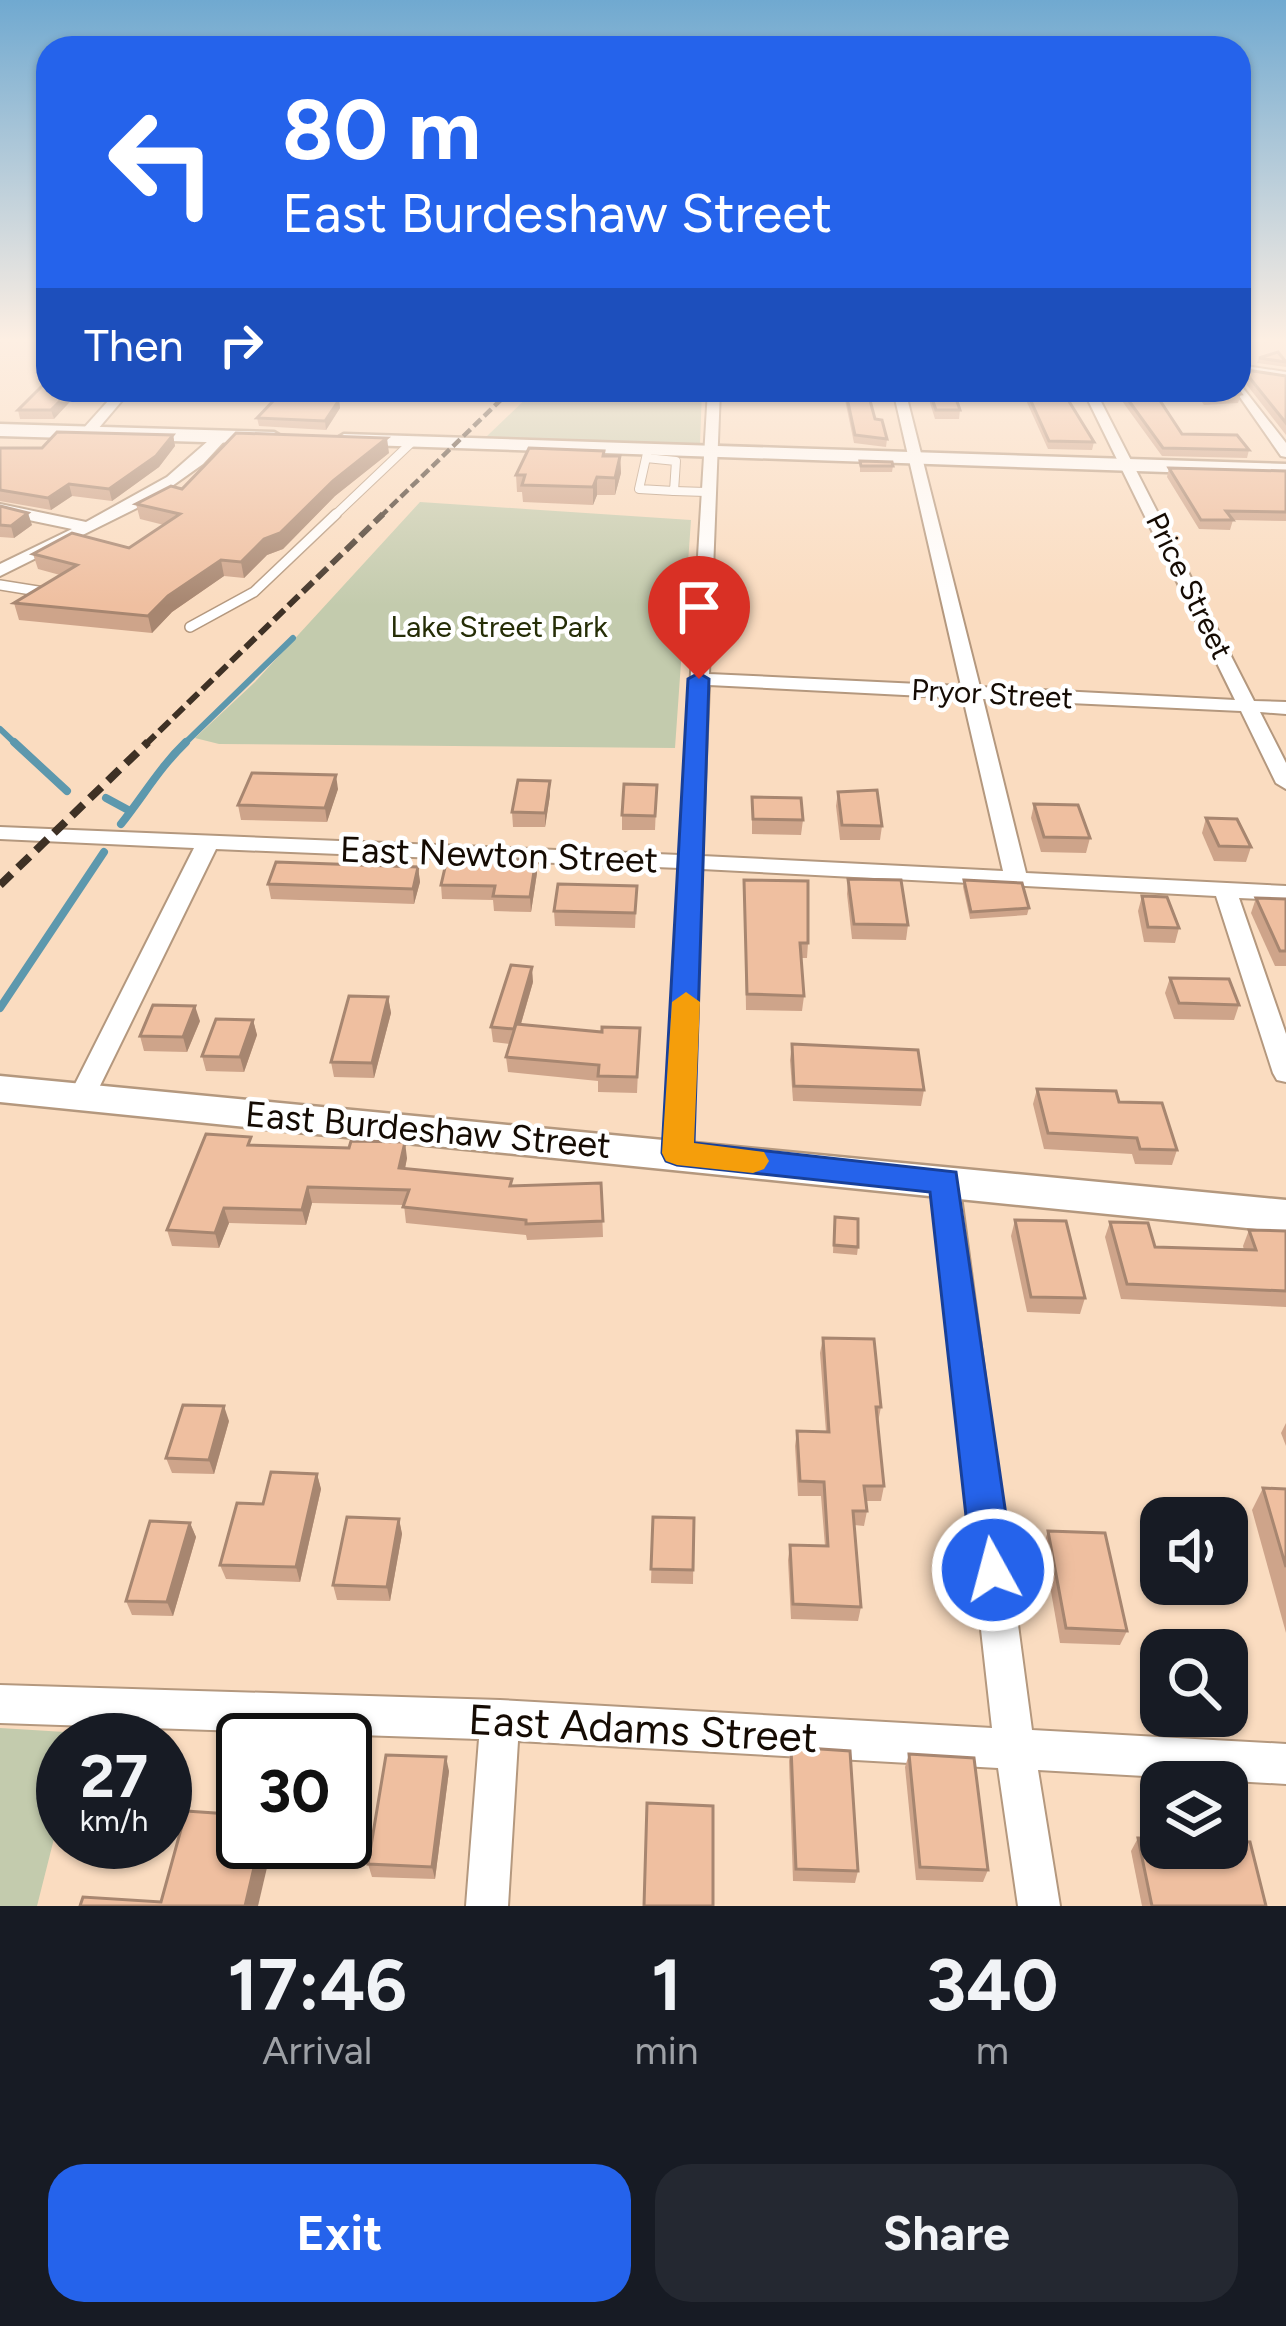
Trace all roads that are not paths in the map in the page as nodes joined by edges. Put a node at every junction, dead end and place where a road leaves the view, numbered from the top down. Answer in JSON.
{"nodes":[{"id":1,"x":91,"y":428,"type":"edge"},
{"id":2,"x":711,"y":428,"type":"edge"},
{"id":3,"x":907,"y":428,"type":"edge"},
{"id":4,"x":1110,"y":428,"type":"edge"},
{"id":5,"x":1268,"y":428,"type":"edge"},
{"id":6,"x":0,"y":430,"type":"edge"},
{"id":7,"x":87,"y":433,"type":"junction"},
{"id":8,"x":221,"y":436,"type":"junction"},
{"id":9,"x":292,"y":439,"type":"edge"},
{"id":10,"x":316,"y":439,"type":"edge"},
{"id":11,"x":412,"y":442,"type":"junction"},
{"id":12,"x":710,"y":450,"type":"junction"},
{"id":13,"x":1286,"y":453,"type":"edge"},
{"id":14,"x":647,"y":454,"type":"junction"},
{"id":15,"x":914,"y":457,"type":"junction"},
{"id":16,"x":1129,"y":464,"type":"junction"},
{"id":17,"x":1286,"y":470,"type":"edge"},
{"id":18,"x":674,"y":491,"type":"junction"},
{"id":19,"x":706,"y":492,"type":"junction"},
{"id":20,"x":0,"y":509,"type":"edge"},
{"id":21,"x":86,"y":527,"type":"junction"},
{"id":22,"x":0,"y":571,"type":"edge"},
{"id":23,"x":0,"y":585,"type":"edge"},
{"id":24,"x":44,"y":592,"type":"edge"},
{"id":25,"x":190,"y":627,"type":"dead end"},
{"id":26,"x":699,"y":679,"type":"junction"},
{"id":27,"x":969,"y":693,"type":"junction"},
{"id":28,"x":1248,"y":706,"type":"junction"},
{"id":29,"x":1286,"y":708,"type":"edge"},
{"id":30,"x":1286,"y":783,"type":"edge"},
{"id":31,"x":0,"y":833,"type":"edge"},
{"id":32,"x":208,"y":842,"type":"junction"},
{"id":33,"x":694,"y":862,"type":"junction"},
{"id":34,"x":1016,"y":877,"type":"junction"},
{"id":35,"x":1225,"y":890,"type":"junction"},
{"id":36,"x":1286,"y":893,"type":"edge"},
{"id":37,"x":1286,"y":1073,"type":"edge"},
{"id":38,"x":0,"y":1089,"type":"edge"},
{"id":39,"x":82,"y":1096,"type":"junction"},
{"id":40,"x":677,"y":1153,"type":"junction"},
{"id":41,"x":945,"y":1181,"type":"junction"},
{"id":42,"x":1286,"y":1216,"type":"edge"},
{"id":43,"x":0,"y":1704,"type":"edge"},
{"id":44,"x":500,"y":1720,"type":"junction"},
{"id":45,"x":1014,"y":1745,"type":"junction"},
{"id":46,"x":1286,"y":1764,"type":"edge"},
{"id":47,"x":487,"y":1906,"type":"edge"},
{"id":48,"x":1039,"y":1906,"type":"edge"}],
"edges":[{"from":1,"to":7,"type":"street"},
{"from":2,"to":12,"type":"street"},
{"from":3,"to":15,"type":"street"},
{"from":4,"to":16,"type":"street","name":"Price Street"},
{"from":5,"to":13,"type":"street"},
{"from":6,"to":7,"type":"street"},
{"from":7,"to":8,"type":"street"},
{"from":8,"to":9,"type":"street"},
{"from":8,"to":21,"type":"street"},
{"from":10,"to":11,"type":"street"},
{"from":11,"to":14,"type":"street"},
{"from":11,"to":25,"type":"lane"},
{"from":12,"to":14,"type":"street"},
{"from":12,"to":15,"type":"street"},
{"from":12,"to":19,"type":"street"},
{"from":14,"to":18,"type":"lane"},
{"from":14,"to":18,"type":"lane"},
{"from":15,"to":16,"type":"street"},
{"from":15,"to":27,"type":"street"},
{"from":16,"to":17,"type":"street"},
{"from":16,"to":28,"type":"street","name":"Price Street"},
{"from":18,"to":19,"type":"lane"},
{"from":19,"to":26,"type":"street"},
{"from":20,"to":21,"type":"street"},
{"from":21,"to":22,"type":"street"},
{"from":23,"to":24,"type":"lane"},
{"from":26,"to":27,"type":"street","name":"Pryor Street"},
{"from":26,"to":33,"type":"street"},
{"from":27,"to":28,"type":"street","name":"Pryor Street"},
{"from":27,"to":34,"type":"street"},
{"from":28,"to":29,"type":"street","name":"Pryor Street"},
{"from":28,"to":30,"type":"street","name":"Price Street"},
{"from":31,"to":32,"type":"street","name":"East Newton Street"},
{"from":32,"to":33,"type":"street","name":"East Newton Street"},
{"from":32,"to":39,"type":"street"},
{"from":33,"to":34,"type":"street","name":"East Newton Street"},
{"from":33,"to":40,"type":"street"},
{"from":34,"to":35,"type":"street","name":"East Newton Street"},
{"from":35,"to":36,"type":"street","name":"East Newton Street"},
{"from":35,"to":37,"type":"street"},
{"from":38,"to":39,"type":"street","name":"East Burdeshaw Street"},
{"from":39,"to":40,"type":"street","name":"East Burdeshaw Street"},
{"from":40,"to":41,"type":"street","name":"East Burdeshaw Street"},
{"from":41,"to":42,"type":"street","name":"East Burdeshaw Street"},
{"from":41,"to":45,"type":"street"},
{"from":43,"to":44,"type":"street","name":"East Adams Street"},
{"from":44,"to":45,"type":"street","name":"East Adams Street"},
{"from":44,"to":47,"type":"street"},
{"from":45,"to":46,"type":"street","name":"East Adams Street"},
{"from":45,"to":48,"type":"street"}]}
